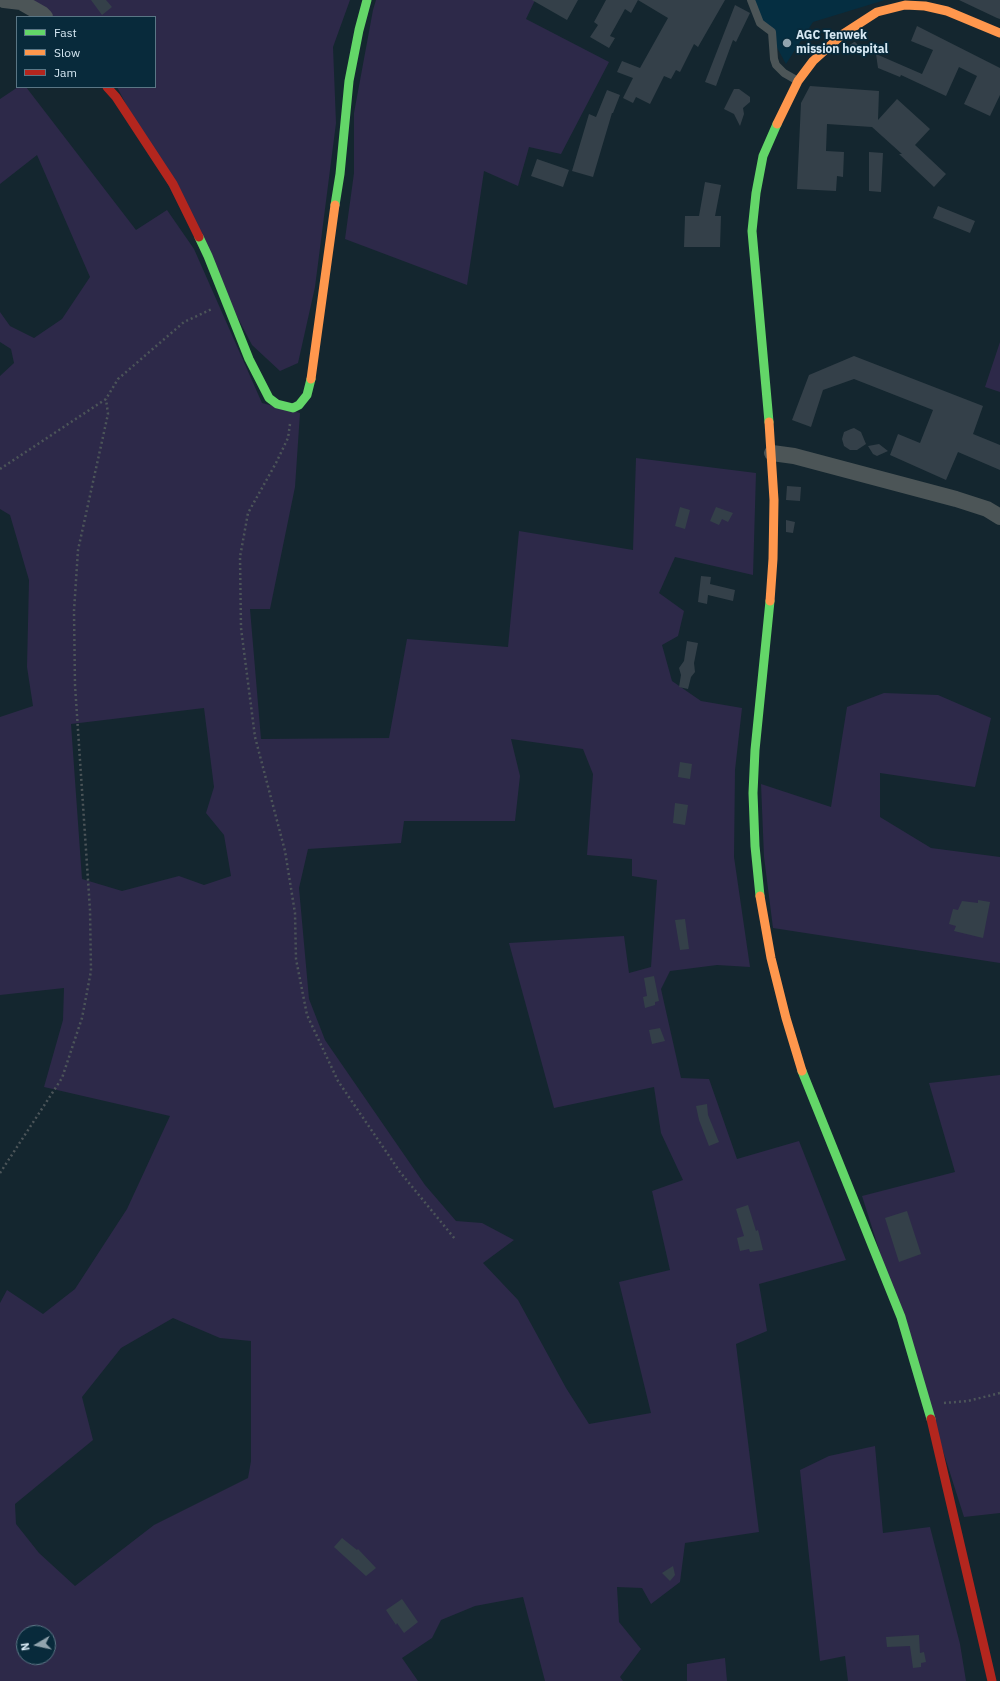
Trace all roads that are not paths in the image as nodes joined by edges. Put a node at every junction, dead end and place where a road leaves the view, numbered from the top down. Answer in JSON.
{"nodes":[{"id":1,"x":367,"y":0,"type":"edge"},
{"id":2,"x":751,"y":0,"type":"edge"},
{"id":3,"x":12,"y":1,"type":"edge"},
{"id":4,"x":44,"y":16,"type":"edge"},
{"id":5,"x":1000,"y":33,"type":"edge"},
{"id":6,"x":798,"y":81,"type":"junction"},
{"id":7,"x":108,"y":88,"type":"edge"},
{"id":8,"x":772,"y":453,"type":"junction"},
{"id":9,"x":1000,"y":517,"type":"edge"},
{"id":10,"x":992,"y":1681,"type":"edge"}],
"edges":[{"from":1,"to":7,"type":"street"},
{"from":2,"to":6,"type":"lane"},
{"from":3,"to":4,"type":"street"},
{"from":5,"to":6,"type":"street"},
{"from":6,"to":8,"type":"street"},
{"from":8,"to":9,"type":"street"},
{"from":8,"to":10,"type":"street"}]}
